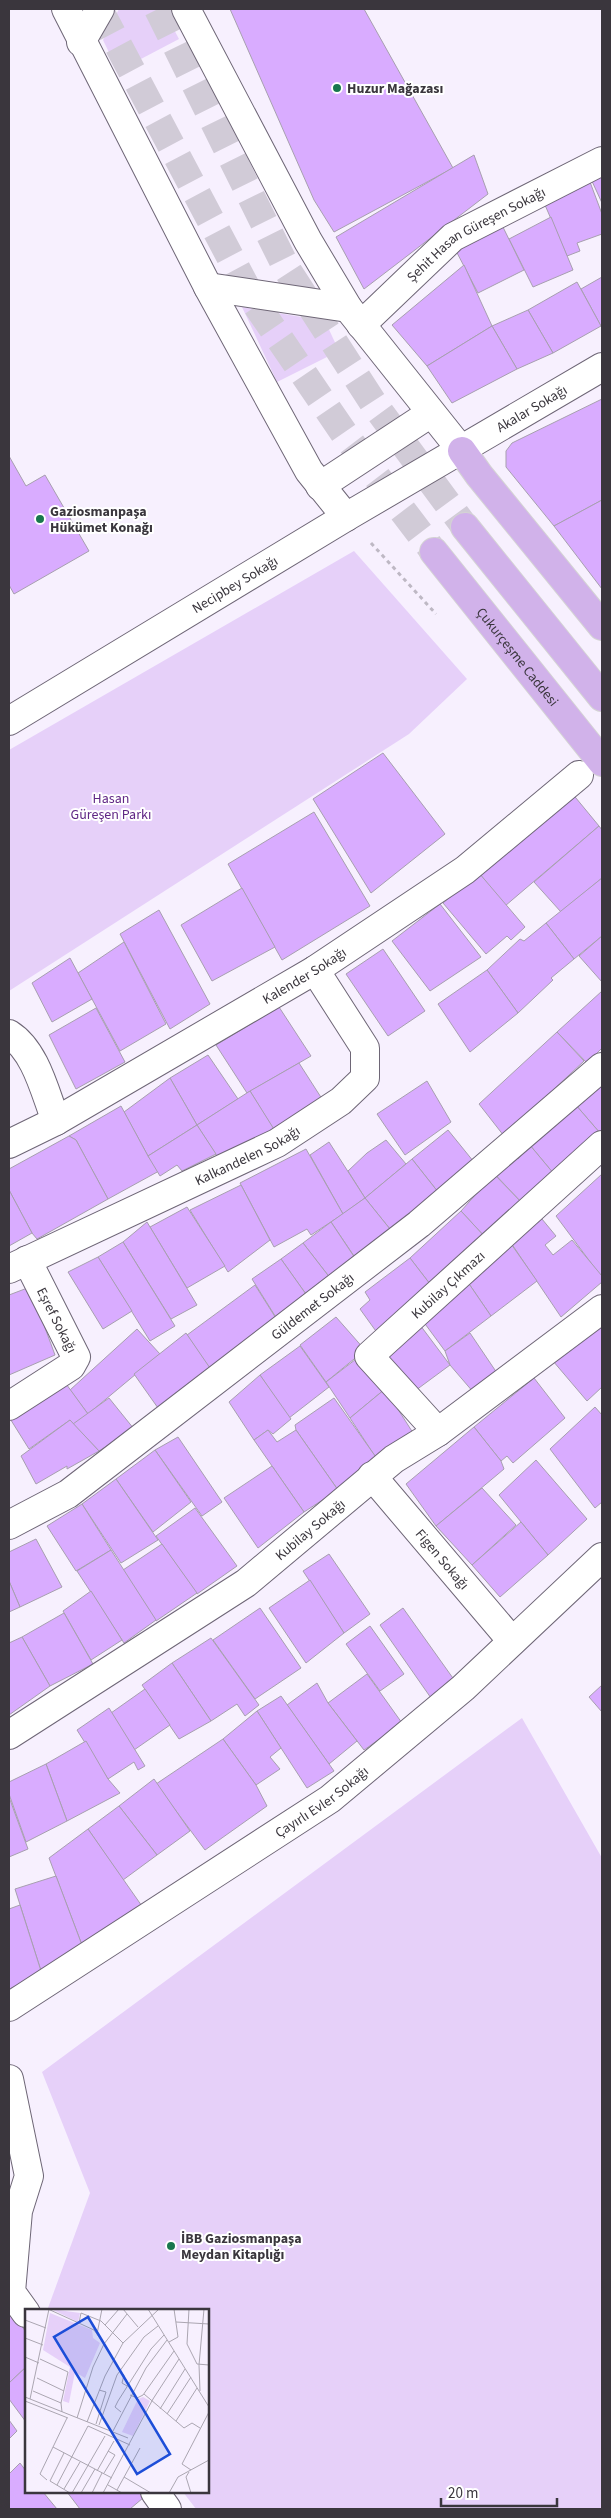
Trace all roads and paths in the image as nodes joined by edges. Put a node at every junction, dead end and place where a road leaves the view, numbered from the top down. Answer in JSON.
{"nodes":[{"id":1,"x":66,"y":9,"type":"edge"},
{"id":2,"x":100,"y":9,"type":"edge"},
{"id":3,"x":186,"y":9,"type":"edge"},
{"id":4,"x":82,"y":42,"type":"junction"},
{"id":5,"x":602,"y":162,"type":"edge"},
{"id":6,"x":208,"y":287,"type":"junction"},
{"id":7,"x":355,"y":316,"type":"junction"},
{"id":8,"x":602,"y":367,"type":"edge"},
{"id":9,"x":431,"y":413,"type":"junction"},
{"id":10,"x":462,"y":451,"type":"junction"},
{"id":11,"x":320,"y":486,"type":"junction"},
{"id":12,"x":346,"y":518,"type":"junction"},
{"id":13,"x":465,"y":527,"type":"tunnel mouth"},
{"id":14,"x":434,"y":552,"type":"tunnel mouth"},
{"id":15,"x":602,"y":626,"type":"edge"},
{"id":16,"x":602,"y":697,"type":"edge"},
{"id":17,"x":9,"y":721,"type":"edge"},
{"id":18,"x":591,"y":768,"type":"edge"},
{"id":19,"x":315,"y":970,"type":"junction"},
{"id":20,"x":9,"y":1034,"type":"edge"},
{"id":21,"x":602,"y":1067,"type":"edge"},
{"id":22,"x":56,"y":1121,"type":"junction"},
{"id":23,"x":9,"y":1144,"type":"edge"},
{"id":24,"x":602,"y":1145,"type":"edge"},
{"id":25,"x":18,"y":1265,"type":"edge"},
{"id":26,"x":602,"y":1309,"type":"edge"},
{"id":27,"x":9,"y":1406,"type":"edge"},
{"id":28,"x":438,"y":1432,"type":"junction"},
{"id":29,"x":372,"y":1476,"type":"junction"},
{"id":30,"x":9,"y":1525,"type":"edge"},
{"id":31,"x":602,"y":1557,"type":"edge"},
{"id":32,"x":512,"y":1641,"type":"junction"},
{"id":33,"x":9,"y":1735,"type":"edge"},
{"id":34,"x":9,"y":2007,"type":"edge"},
{"id":35,"x":9,"y":2079,"type":"edge"},
{"id":36,"x":13,"y":2216,"type":"edge"},
{"id":37,"x":25,"y":2312,"type":"edge"},
{"id":38,"x":156,"y":2493,"type":"edge"},
{"id":39,"x":167,"y":2509,"type":"edge"}],
"edges":[{"from":1,"to":4,"type":"street"},
{"from":2,"to":4,"type":"street"},
{"from":3,"to":7,"type":"street"},
{"from":4,"to":6,"type":"street"},
{"from":5,"to":7,"type":"street","name":"Şehit Hasan Güreşen Sokağı"},
{"from":6,"to":7,"type":"street"},
{"from":6,"to":11,"type":"street"},
{"from":7,"to":9,"type":"street"},
{"from":8,"to":10,"type":"street","name":"Akalar Sokağı"},
{"from":9,"to":10,"type":"street"},
{"from":9,"to":11,"type":"street"},
{"from":10,"to":12,"type":"street","name":"Necipbey Sokağı"},
{"from":10,"to":15,"type":"main road"},
{"from":11,"to":12,"type":"street"},
{"from":12,"to":17,"type":"street","name":"Necipbey Sokağı"},
{"from":13,"to":16,"type":"main road"},
{"from":14,"to":18,"type":"main road","name":"Çukurçeşme Caddesi"},
{"from":18,"to":19,"type":"street","name":"Kalender Sokağı"},
{"from":19,"to":22,"type":"street","name":"Kalender Sokağı"},
{"from":19,"to":25,"type":"street","name":"Kalkandelen Sokağı"},
{"from":20,"to":22,"type":"street"},
{"from":21,"to":30,"type":"street","name":"Güldemet Sokağı"},
{"from":22,"to":23,"type":"street","name":"Kalender Sokağı"},
{"from":24,"to":28,"type":"street","name":"Kubilay Çıkmazı"},
{"from":25,"to":27,"type":"street","name":"Eşref Sokağı"},
{"from":26,"to":28,"type":"street","name":"Kubilay Sokağı"},
{"from":28,"to":29,"type":"street","name":"Kubilay Sokağı"},
{"from":29,"to":32,"type":"street","name":"Figen Sokağı"},
{"from":29,"to":33,"type":"street","name":"Kubilay Sokağı"},
{"from":31,"to":32,"type":"street","name":"Çayırlı Evler Sokağı"},
{"from":32,"to":34,"type":"street","name":"Çayırlı Evler Sokağı"},
{"from":35,"to":36,"type":"street"},
{"from":36,"to":37,"type":"street"},
{"from":38,"to":39,"type":"street"}]}
